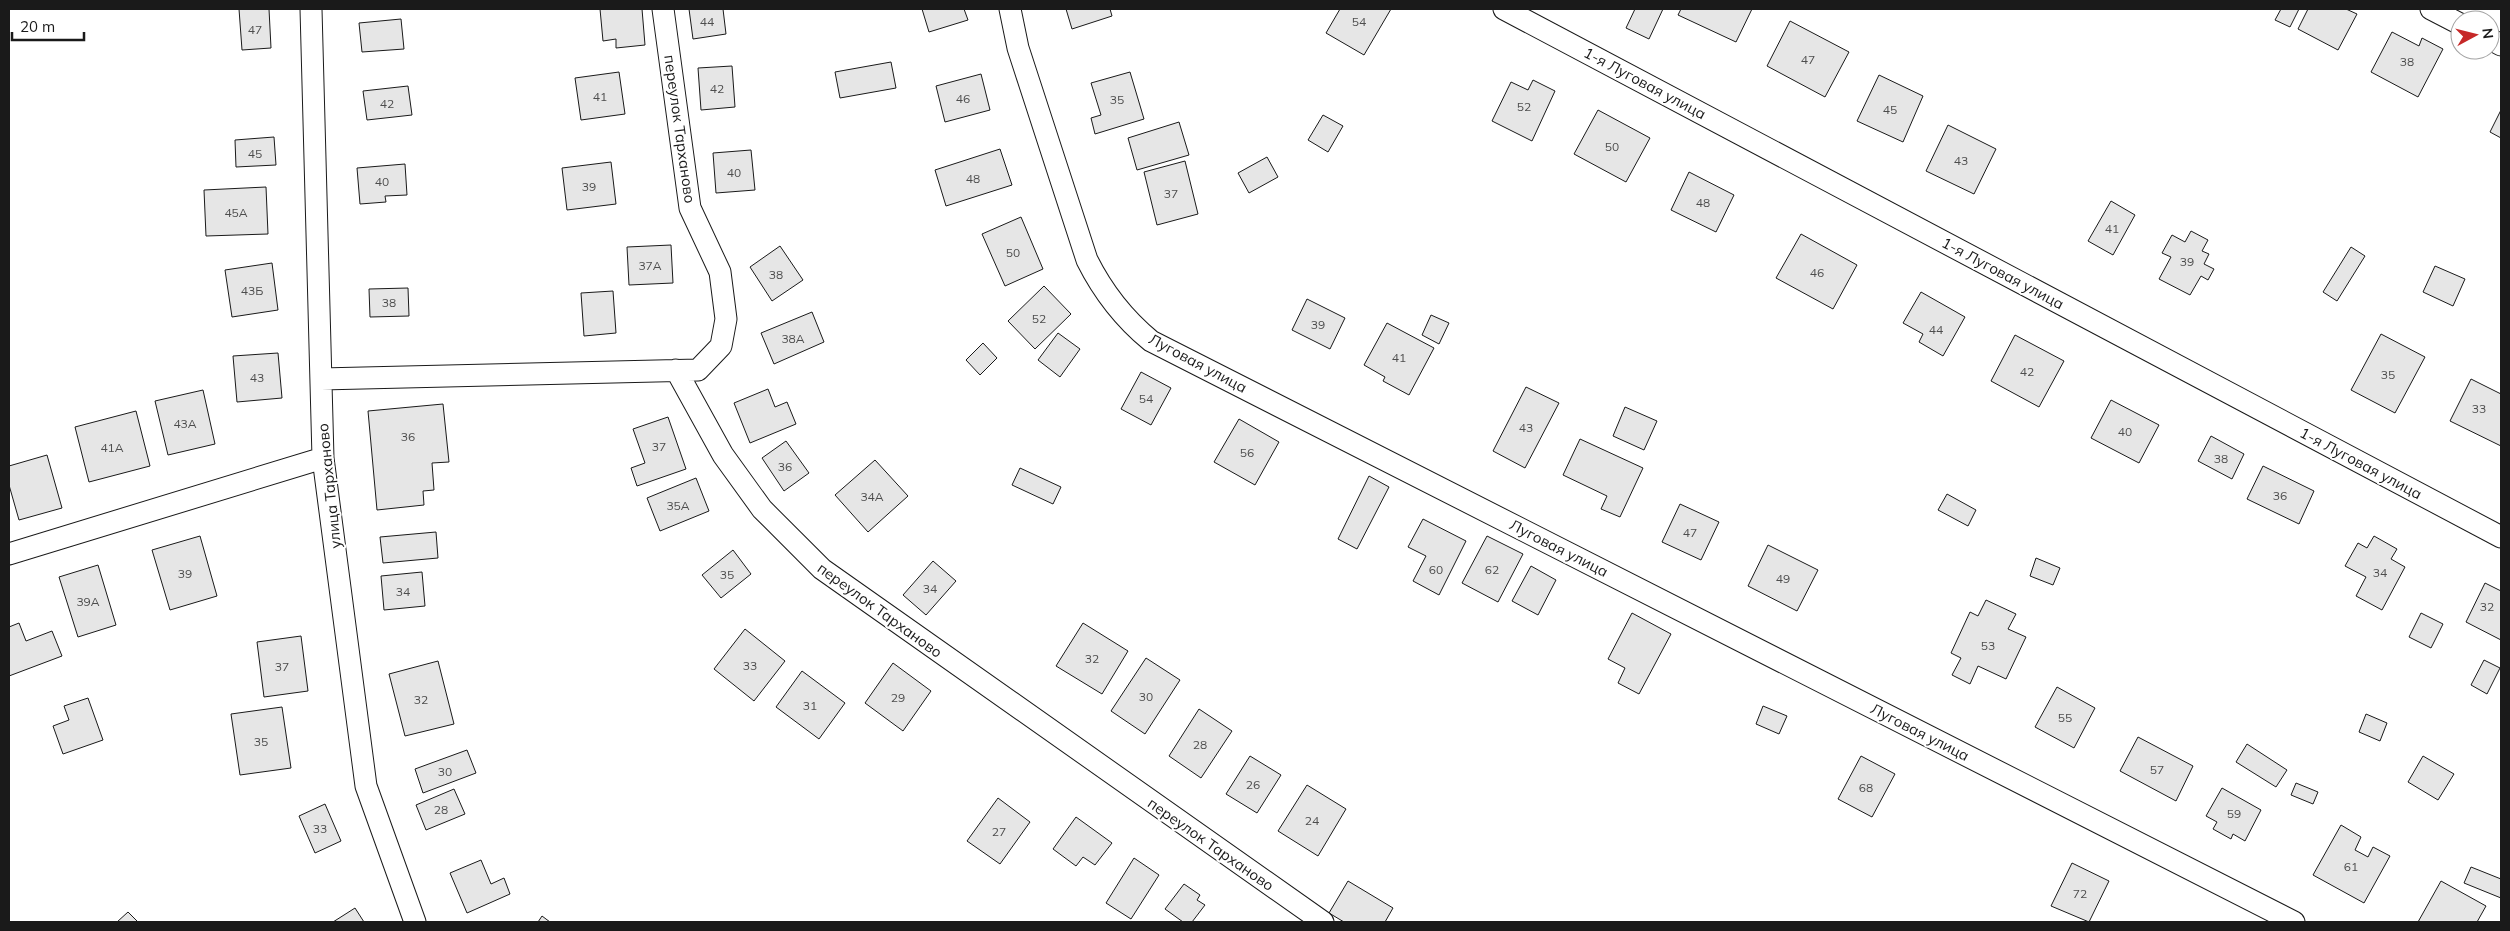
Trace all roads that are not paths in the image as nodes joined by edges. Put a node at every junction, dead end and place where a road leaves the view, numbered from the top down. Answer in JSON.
{"nodes":[{"id":1,"x":311,"y":9,"type":"edge"},
{"id":2,"x":663,"y":9,"type":"edge"},
{"id":3,"x":1010,"y":9,"type":"edge"},
{"id":4,"x":1504,"y":9,"type":"edge"},
{"id":5,"x":2431,"y":9,"type":"edge"},
{"id":6,"x":2450,"y":19,"type":"edge"},
{"id":7,"x":676,"y":370,"type":"junction"},
{"id":8,"x":321,"y":379,"type":"junction"},
{"id":9,"x":323,"y":458,"type":"junction"},
{"id":10,"x":2501,"y":537,"type":"edge"},
{"id":11,"x":9,"y":554,"type":"edge"},
{"id":12,"x":415,"y":922,"type":"edge"},
{"id":13,"x":1323,"y":922,"type":"edge"},
{"id":14,"x":2294,"y":922,"type":"edge"}],
"edges":[{"from":1,"to":8,"type":"street","name":"улица Тарханово"},
{"from":2,"to":7,"type":"street","name":"переулок Тарханово"},
{"from":3,"to":14,"type":"street","name":"Луговая улица"},
{"from":4,"to":10,"type":"street","name":"1-я Луговая улица"},
{"from":5,"to":6,"type":"street"},
{"from":7,"to":8,"type":"street"},
{"from":7,"to":13,"type":"street","name":"переулок Тарханово"},
{"from":8,"to":9,"type":"street","name":"улица Тарханово"},
{"from":9,"to":11,"type":"street"},
{"from":9,"to":12,"type":"street","name":"улица Тарханово"}]}
